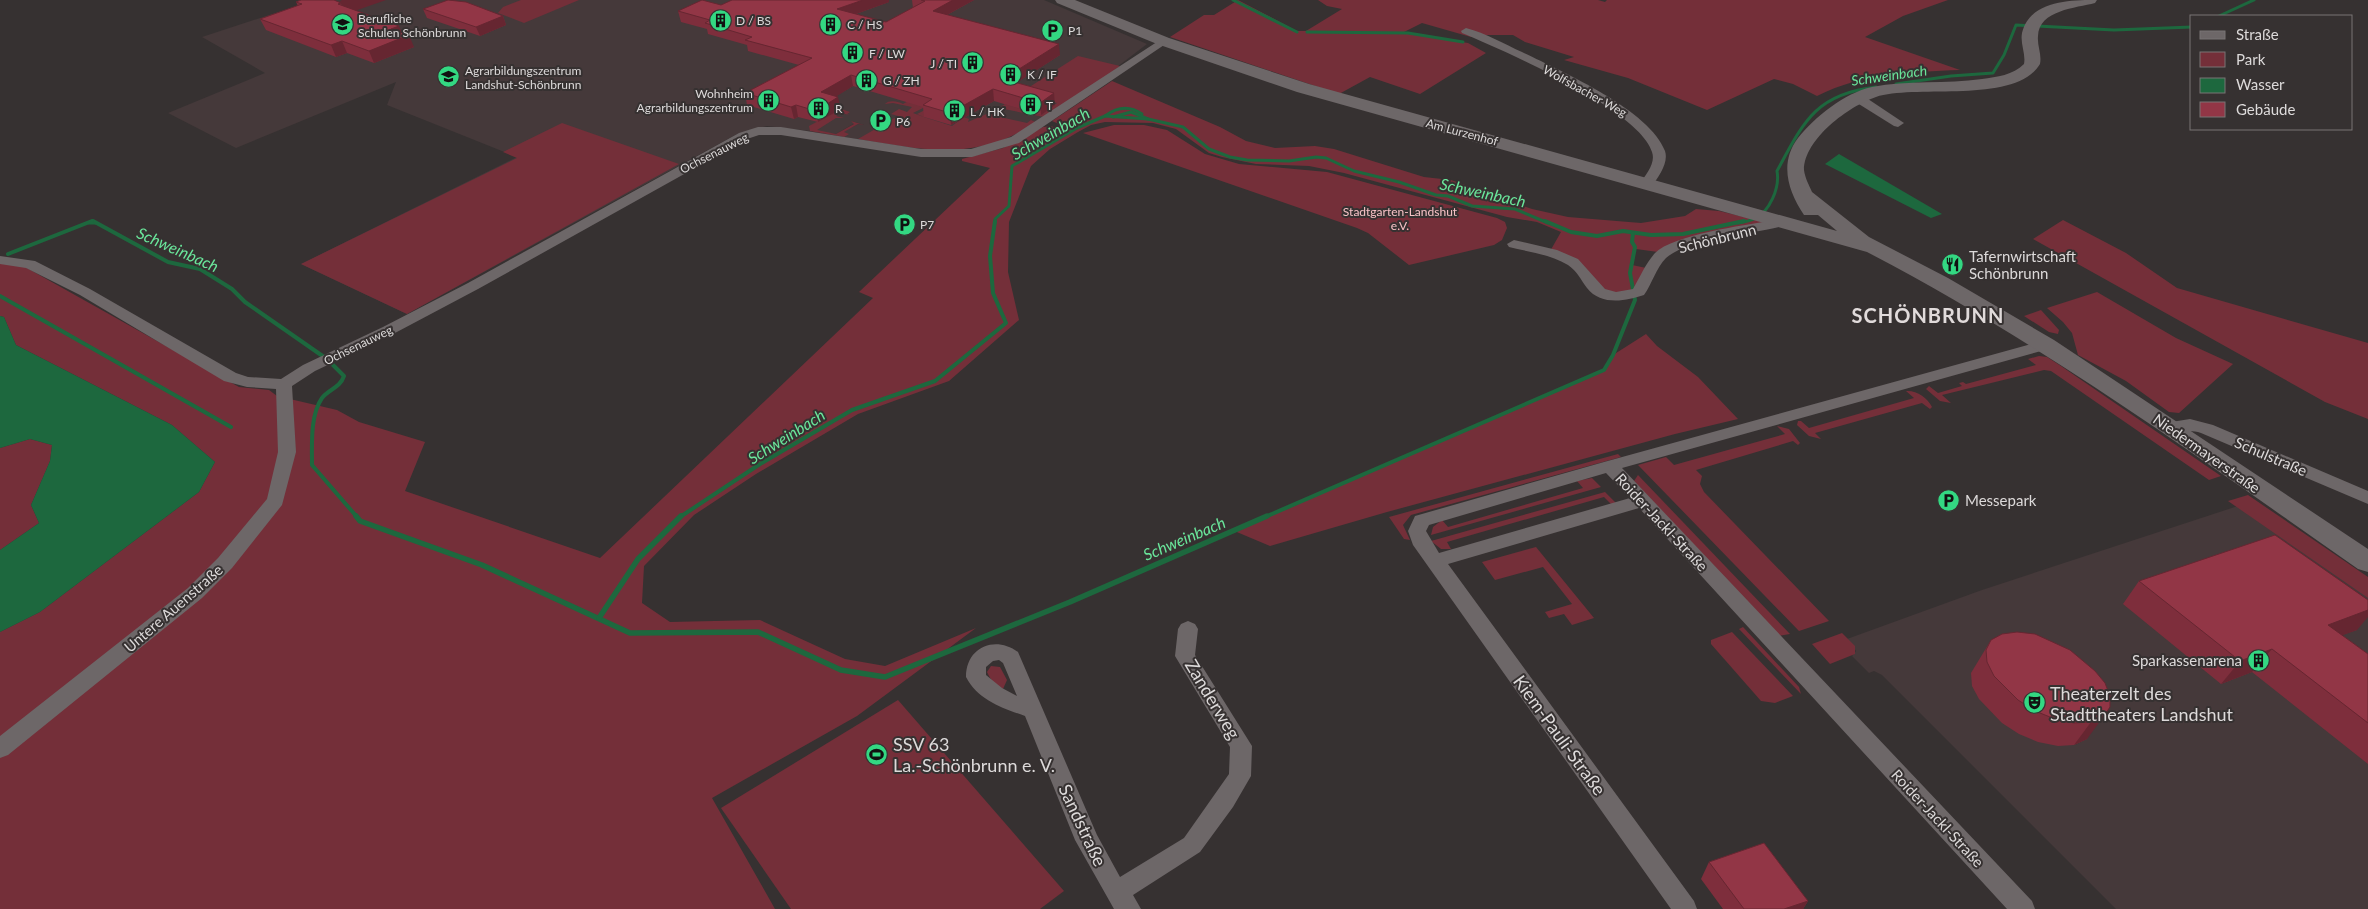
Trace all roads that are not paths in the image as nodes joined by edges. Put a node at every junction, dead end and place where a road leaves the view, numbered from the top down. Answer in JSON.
{"nodes":[{"id":1,"x":1062,"y":0,"type":"edge"},
{"id":2,"x":2090,"y":0,"type":"edge"},
{"id":3,"x":1466,"y":31,"type":"dead end"},
{"id":4,"x":1163,"y":41,"type":"junction"},
{"id":5,"x":1858,"y":98,"type":"junction"},
{"id":6,"x":1898,"y":123,"type":"dead end"},
{"id":7,"x":1647,"y":183,"type":"junction"},
{"id":8,"x":1806,"y":196,"type":"junction"},
{"id":9,"x":1774,"y":219,"type":"junction"},
{"id":10,"x":1806,"y":228,"type":"junction"},
{"id":11,"x":1514,"y":244,"type":"dead end"},
{"id":12,"x":1870,"y":246,"type":"junction"},
{"id":13,"x":1,"y":260,"type":"edge"},
{"id":14,"x":2046,"y":345,"type":"junction"},
{"id":15,"x":284,"y":384,"type":"junction"},
{"id":16,"x":2171,"y":427,"type":"junction"},
{"id":17,"x":1610,"y":466,"type":"junction"},
{"id":18,"x":2368,"y":498,"type":"edge"},
{"id":19,"x":1642,"y":501,"type":"junction"},
{"id":20,"x":1434,"y":561,"type":"junction"},
{"id":21,"x":2368,"y":562,"type":"edge"},
{"id":22,"x":1188,"y":629,"type":"dead end"},
{"id":23,"x":1033,"y":710,"type":"dead end"},
{"id":24,"x":0,"y":749,"type":"edge"},
{"id":25,"x":1122,"y":901,"type":"edge"},
{"id":26,"x":1685,"y":909,"type":"edge"},
{"id":27,"x":2023,"y":909,"type":"edge"}],
"edges":[{"from":1,"to":4,"type":"main road","name":"Am Lurzenhof"},
{"from":2,"to":5,"type":"main road"},
{"from":3,"to":7,"type":"street","name":"Wolfsbacher Weg"},
{"from":4,"to":7,"type":"main road","name":"Am Lurzenhof"},
{"from":4,"to":15,"type":"street","name":"Ochsenauweg"},
{"from":5,"to":6,"type":"street"},
{"from":5,"to":8,"type":"main road"},
{"from":7,"to":9,"type":"main road","name":"Am Lurzenhof"},
{"from":8,"to":10,"type":"main road"},
{"from":8,"to":12,"type":"main road"},
{"from":9,"to":10,"type":"main road","name":"Am Lurzenhof"},
{"from":9,"to":11,"type":"street","name":"Schönbrunn"},
{"from":10,"to":12,"type":"main road","name":"Am Lurzenhof"},
{"from":12,"to":14,"type":"main road"},
{"from":13,"to":15,"type":"street"},
{"from":14,"to":16,"type":"main road","name":"Niedermayerstraße"},
{"from":14,"to":17,"type":"street","name":"Roider-Jackl-Straße"},
{"from":15,"to":24,"type":"street","name":"Untere Auenstraße"},
{"from":16,"to":18,"type":"street","name":"Schulstraße"},
{"from":16,"to":21,"type":"main road","name":"Niedermayerstraße"},
{"from":17,"to":19,"type":"street","name":"Roider-Jackl-Straße"},
{"from":17,"to":20,"type":"street","name":"Kiem-Pauli-Straße"},
{"from":19,"to":20,"type":"street"},
{"from":19,"to":27,"type":"street","name":"Roider-Jackl-Straße"},
{"from":20,"to":26,"type":"street","name":"Kiem-Pauli-Straße"},
{"from":22,"to":25,"type":"street","name":"Zanderweg"},
{"from":23,"to":25,"type":"street","name":"Sandstraße"}]}
